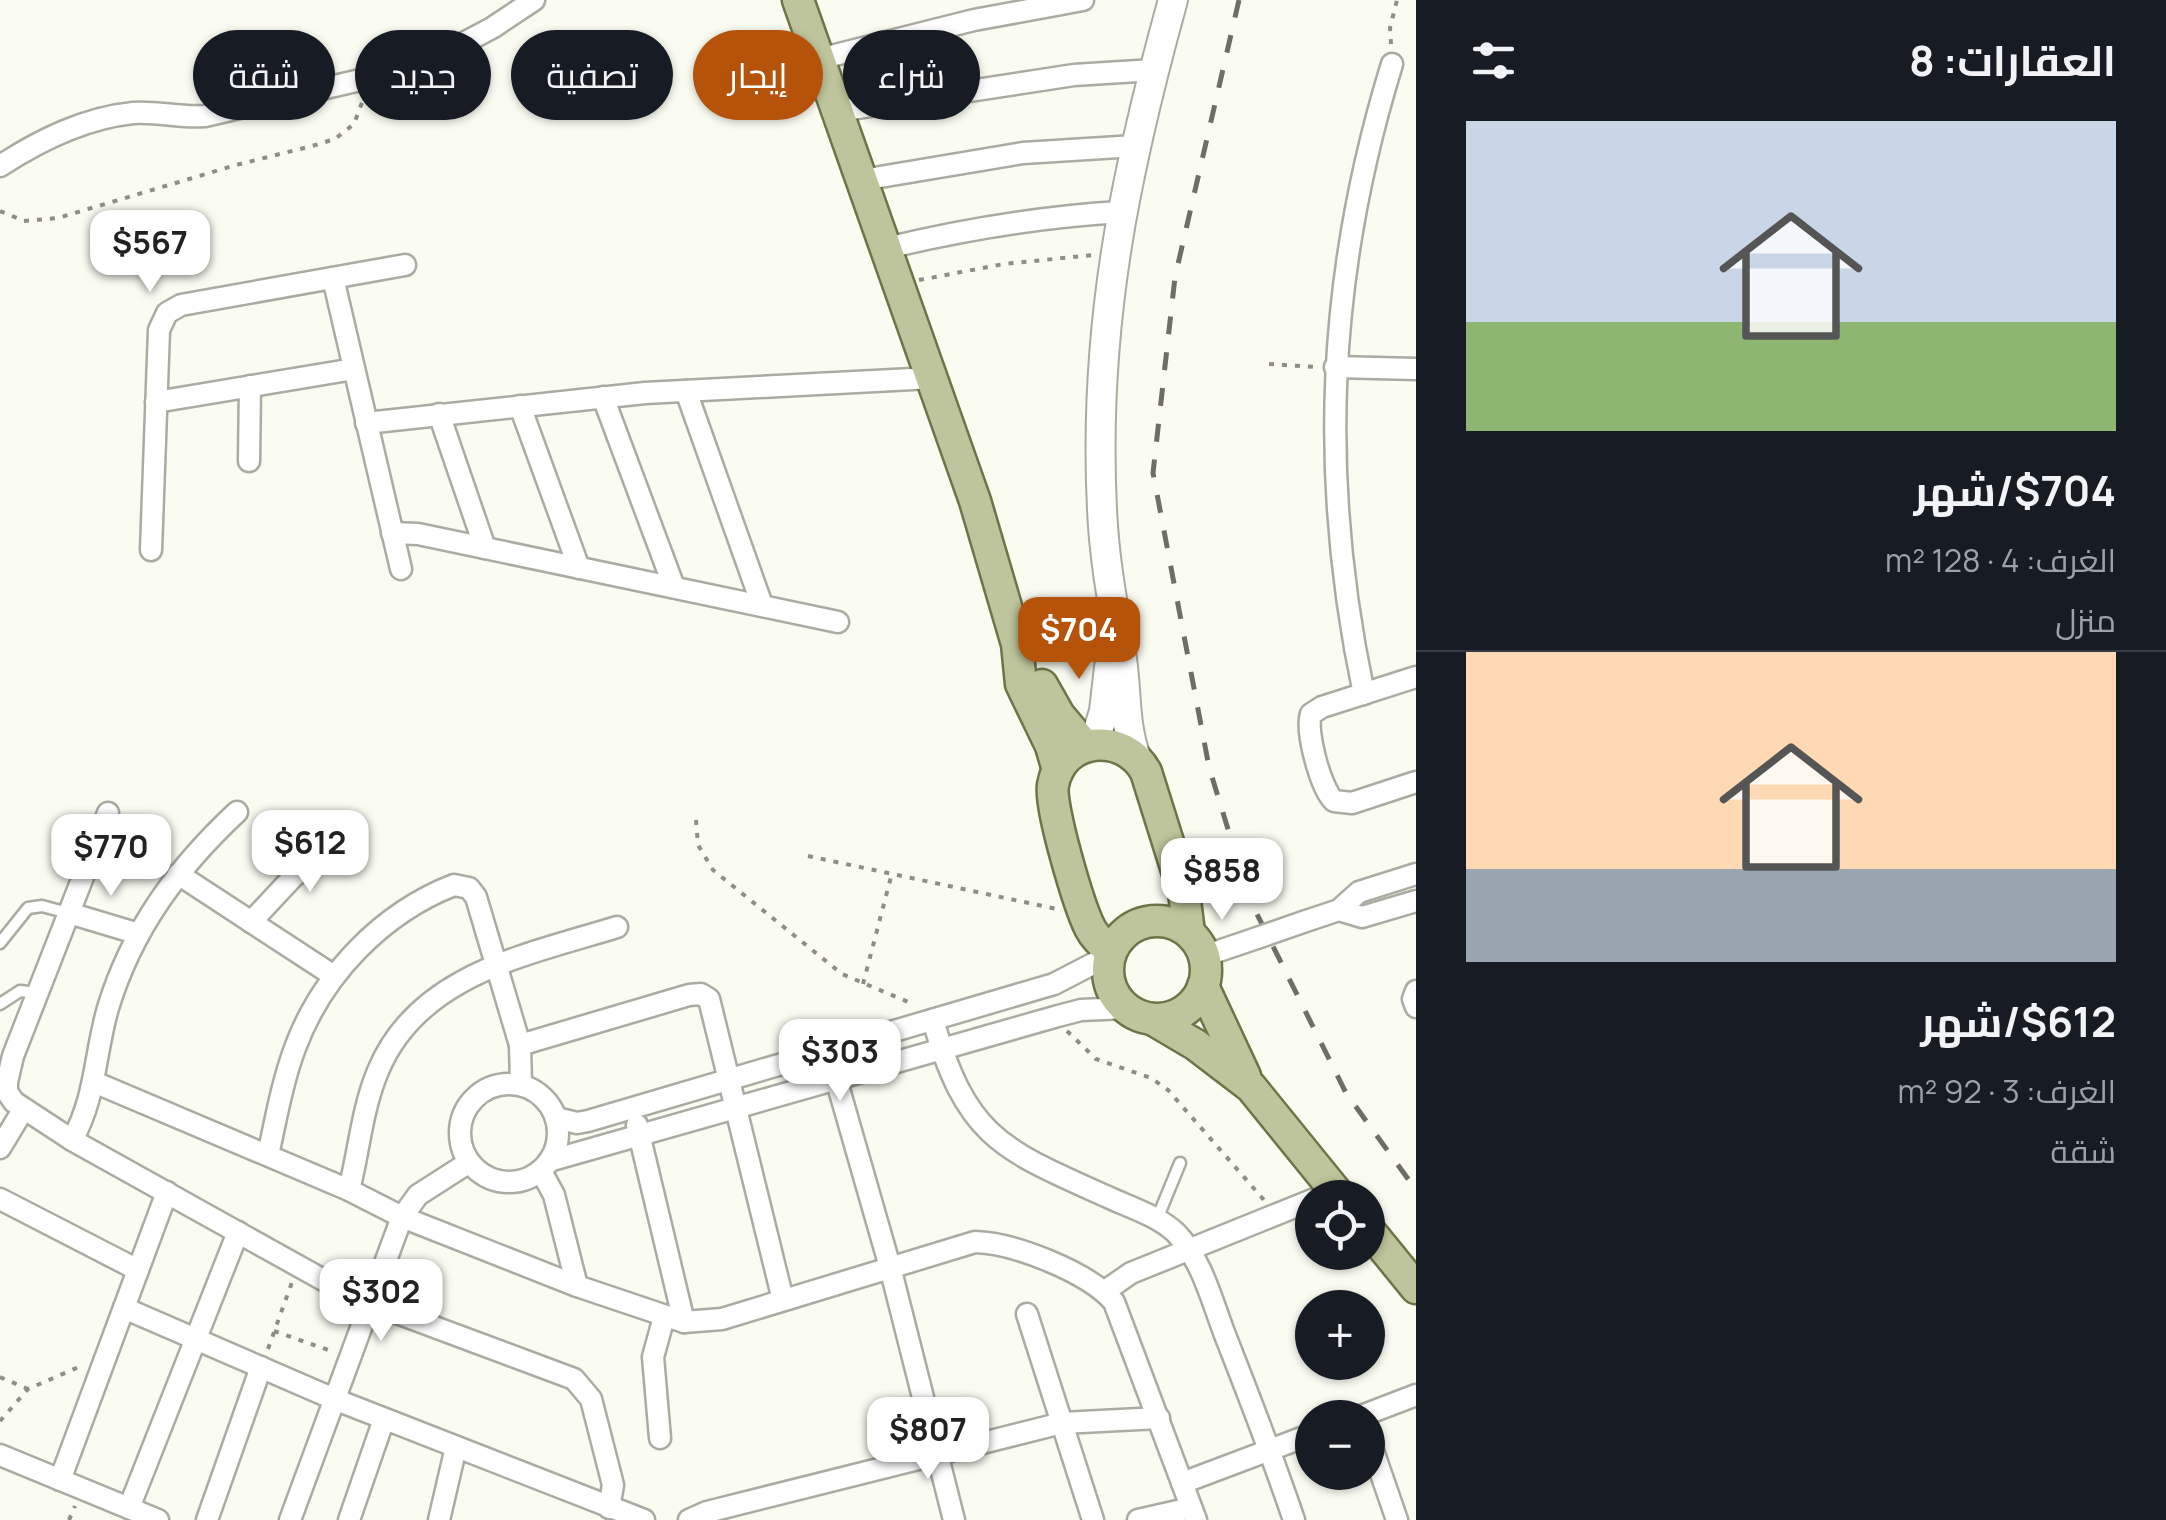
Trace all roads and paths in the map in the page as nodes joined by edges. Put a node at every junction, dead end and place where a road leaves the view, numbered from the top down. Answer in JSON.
{"nodes":[{"id":1,"x":534,"y":0,"type":"edge"},
{"id":2,"x":798,"y":0,"type":"edge"},
{"id":3,"x":1082,"y":0,"type":"edge"},
{"id":4,"x":1174,"y":0,"type":"edge"},
{"id":5,"x":1397,"y":0,"type":"edge"},
{"id":6,"x":484,"y":30,"type":"edge"},
{"id":7,"x":808,"y":30,"type":"edge"},
{"id":8,"x":823,"y":59,"type":"edge"},
{"id":9,"x":1392,"y":64,"type":"joint"},
{"id":10,"x":1154,"y":70,"type":"junction"},
{"id":11,"x":823,"y":71,"type":"edge"},
{"id":12,"x":355,"y":81,"type":"edge"},
{"id":13,"x":838,"y":111,"type":"junction"},
{"id":14,"x":356,"y":120,"type":"edge"},
{"id":15,"x":1135,"y":146,"type":"junction"},
{"id":16,"x":0,"y":166,"type":"edge"},
{"id":17,"x":862,"y":180,"type":"junction"},
{"id":18,"x":0,"y":211,"type":"edge"},
{"id":19,"x":1120,"y":212,"type":"junction"},
{"id":20,"x":887,"y":248,"type":"junction"},
{"id":21,"x":1114,"y":255,"type":"junction"},
{"id":22,"x":405,"y":265,"type":"dead end"},
{"id":23,"x":332,"y":278,"type":"junction"},
{"id":24,"x":900,"y":284,"type":"junction"},
{"id":25,"x":1269,"y":364,"type":"dead end"},
{"id":26,"x":1335,"y":368,"type":"junction"},
{"id":27,"x":354,"y":369,"type":"junction"},
{"id":28,"x":1416,"y":369,"type":"edge"},
{"id":29,"x":932,"y":378,"type":"junction"},
{"id":30,"x":250,"y":386,"type":"junction"},
{"id":31,"x":686,"y":391,"type":"junction"},
{"id":32,"x":604,"y":397,"type":"junction"},
{"id":33,"x":156,"y":402,"type":"junction"},
{"id":34,"x":520,"y":406,"type":"junction"},
{"id":35,"x":439,"y":414,"type":"junction"},
{"id":36,"x":366,"y":423,"type":"junction"},
{"id":37,"x":250,"y":460,"type":"dead end"},
{"id":38,"x":392,"y":533,"type":"junction"},
{"id":39,"x":485,"y":548,"type":"junction"},
{"id":40,"x":151,"y":550,"type":"dead end"},
{"id":41,"x":579,"y":568,"type":"junction"},
{"id":42,"x":400,"y":569,"type":"dead end"},
{"id":43,"x":674,"y":586,"type":"junction"},
{"id":44,"x":762,"y":604,"type":"junction"},
{"id":45,"x":838,"y":622,"type":"dead end"},
{"id":46,"x":1117,"y":642,"type":"junction"},
{"id":47,"x":1017,"y":644,"type":"junction"},
{"id":48,"x":1416,"y":678,"type":"edge"},
{"id":49,"x":1364,"y":694,"type":"junction"},
{"id":50,"x":1089,"y":745,"type":"junction"},
{"id":51,"x":1136,"y":756,"type":"junction"},
{"id":52,"x":1058,"y":770,"type":"junction"},
{"id":53,"x":1416,"y":782,"type":"edge"},
{"id":54,"x":238,"y":812,"type":"dead end"},
{"id":55,"x":108,"y":814,"type":"dead end"},
{"id":56,"x":696,"y":820,"type":"dead end"},
{"id":57,"x":341,"y":839,"type":"dead end"},
{"id":58,"x":808,"y":856,"type":"dead end"},
{"id":59,"x":892,"y":872,"type":"junction"},
{"id":60,"x":178,"y":874,"type":"junction"},
{"id":61,"x":1416,"y":874,"type":"edge"},
{"id":62,"x":1416,"y":901,"type":"edge"},
{"id":63,"x":1338,"y":910,"type":"junction"},
{"id":64,"x":69,"y":914,"type":"junction"},
{"id":65,"x":1086,"y":915,"type":"junction"},
{"id":66,"x":251,"y":922,"type":"junction"},
{"id":67,"x":617,"y":927,"type":"dead end"},
{"id":68,"x":138,"y":934,"type":"junction"},
{"id":69,"x":0,"y":943,"type":"edge"},
{"id":70,"x":1110,"y":953,"type":"junction"},
{"id":71,"x":1199,"y":958,"type":"junction"},
{"id":72,"x":496,"y":965,"type":"junction"},
{"id":73,"x":334,"y":976,"type":"junction"},
{"id":74,"x":863,"y":984,"type":"junction"},
{"id":75,"x":1416,"y":991,"type":"edge"},
{"id":76,"x":38,"y":993,"type":"junction"},
{"id":77,"x":0,"y":1004,"type":"edge"},
{"id":78,"x":1416,"y":1007,"type":"edge"},
{"id":79,"x":1139,"y":1014,"type":"junction"},
{"id":80,"x":1058,"y":1016,"type":"junction"},
{"id":81,"x":932,"y":1020,"type":"junction"},
{"id":82,"x":520,"y":1045,"type":"junction"},
{"id":83,"x":829,"y":1050,"type":"junction"},
{"id":84,"x":941,"y":1050,"type":"junction"},
{"id":85,"x":836,"y":1079,"type":"junction"},
{"id":86,"x":730,"y":1080,"type":"junction"},
{"id":87,"x":94,"y":1082,"type":"junction"},
{"id":88,"x":521,"y":1085,"type":"junction"},
{"id":89,"x":1251,"y":1088,"type":"junction"},
{"id":90,"x":632,"y":1108,"type":"junction"},
{"id":91,"x":736,"y":1108,"type":"junction"},
{"id":92,"x":22,"y":1110,"type":"junction"},
{"id":93,"x":556,"y":1118,"type":"junction"},
{"id":94,"x":640,"y":1136,"type":"junction"},
{"id":95,"x":72,"y":1140,"type":"junction"},
{"id":96,"x":0,"y":1148,"type":"edge"},
{"id":97,"x":268,"y":1154,"type":"junction"},
{"id":98,"x":468,"y":1162,"type":"junction"},
{"id":99,"x":1180,"y":1164,"type":"dead end"},
{"id":100,"x":545,"y":1166,"type":"junction"},
{"id":101,"x":1316,"y":1180,"type":"edge"},
{"id":102,"x":350,"y":1190,"type":"junction"},
{"id":103,"x":167,"y":1192,"type":"junction"},
{"id":104,"x":0,"y":1199,"type":"edge"},
{"id":105,"x":1295,"y":1208,"type":"edge"},
{"id":106,"x":1276,"y":1215,"type":"junction"},
{"id":107,"x":402,"y":1217,"type":"junction"},
{"id":108,"x":1156,"y":1219,"type":"junction"},
{"id":109,"x":238,"y":1232,"type":"junction"},
{"id":110,"x":1385,"y":1250,"type":"edge"},
{"id":111,"x":1190,"y":1251,"type":"junction"},
{"id":112,"x":298,"y":1266,"type":"junction"},
{"id":113,"x":890,"y":1266,"type":"junction"},
{"id":114,"x":138,"y":1270,"type":"junction"},
{"id":115,"x":577,"y":1286,"type":"junction"},
{"id":116,"x":1416,"y":1288,"type":"edge"},
{"id":117,"x":1105,"y":1291,"type":"junction"},
{"id":118,"x":783,"y":1300,"type":"junction"},
{"id":119,"x":370,"y":1303,"type":"junction"},
{"id":120,"x":124,"y":1308,"type":"junction"},
{"id":121,"x":1027,"y":1314,"type":"dead end"},
{"id":122,"x":674,"y":1319,"type":"junction"},
{"id":123,"x":274,"y":1331,"type":"junction"},
{"id":124,"x":195,"y":1339,"type":"junction"},
{"id":125,"x":349,"y":1358,"type":"junction"},
{"id":126,"x":104,"y":1362,"type":"junction"},
{"id":127,"x":261,"y":1367,"type":"junction"},
{"id":128,"x":0,"y":1377,"type":"edge"},
{"id":129,"x":28,"y":1389,"type":"junction"},
{"id":130,"x":1416,"y":1395,"type":"edge"},
{"id":131,"x":334,"y":1399,"type":"junction"},
{"id":132,"x":1385,"y":1410,"type":"edge"},
{"id":133,"x":1159,"y":1418,"type":"junction"},
{"id":134,"x":384,"y":1419,"type":"junction"},
{"id":135,"x":0,"y":1421,"type":"edge"},
{"id":136,"x":1062,"y":1423,"type":"junction"},
{"id":137,"x":660,"y":1438,"type":"dead end"},
{"id":138,"x":1295,"y":1440,"type":"edge"},
{"id":139,"x":456,"y":1447,"type":"junction"},
{"id":140,"x":1270,"y":1450,"type":"junction"},
{"id":141,"x":938,"y":1454,"type":"junction"},
{"id":142,"x":0,"y":1455,"type":"edge"},
{"id":143,"x":60,"y":1480,"type":"junction"},
{"id":144,"x":1182,"y":1483,"type":"junction"},
{"id":145,"x":1385,"y":1487,"type":"edge"},
{"id":146,"x":128,"y":1508,"type":"junction"},
{"id":147,"x":609,"y":1508,"type":"junction"},
{"id":148,"x":1194,"y":1514,"type":"edge"},
{"id":149,"x":158,"y":1520,"type":"edge"},
{"id":150,"x":206,"y":1520,"type":"edge"},
{"id":151,"x":290,"y":1520,"type":"edge"},
{"id":152,"x":349,"y":1520,"type":"edge"},
{"id":153,"x":439,"y":1520,"type":"edge"},
{"id":154,"x":644,"y":1520,"type":"edge"},
{"id":155,"x":688,"y":1520,"type":"edge"},
{"id":156,"x":954,"y":1520,"type":"edge"},
{"id":157,"x":1093,"y":1520,"type":"edge"},
{"id":158,"x":1138,"y":1520,"type":"edge"},
{"id":159,"x":1294,"y":1520,"type":"edge"},
{"id":160,"x":1397,"y":1520,"type":"edge"}],
"edges":[{"from":1,"to":6,"type":"street"},
{"from":2,"to":7,"type":"main road"},
{"from":3,"to":8,"type":"street"},
{"from":4,"to":10,"type":"main road"},
{"from":5,"to":9,"type":"path"},
{"from":9,"to":26,"type":"street"},
{"from":10,"to":13,"type":"street"},
{"from":10,"to":15,"type":"main road"},
{"from":11,"to":13,"type":"main road"},
{"from":12,"to":16,"type":"street"},
{"from":13,"to":17,"type":"main road"},
{"from":14,"to":18,"type":"path"},
{"from":15,"to":17,"type":"street"},
{"from":15,"to":19,"type":"main road"},
{"from":17,"to":20,"type":"main road"},
{"from":19,"to":20,"type":"street"},
{"from":19,"to":21,"type":"main road"},
{"from":20,"to":24,"type":"main road"},
{"from":21,"to":24,"type":"path"},
{"from":21,"to":46,"type":"main road"},
{"from":22,"to":23,"type":"street"},
{"from":23,"to":27,"type":"street"},
{"from":23,"to":33,"type":"street"},
{"from":24,"to":29,"type":"main road"},
{"from":25,"to":26,"type":"path"},
{"from":26,"to":28,"type":"street"},
{"from":26,"to":49,"type":"street"},
{"from":27,"to":30,"type":"street"},
{"from":27,"to":36,"type":"street"},
{"from":29,"to":31,"type":"street"},
{"from":29,"to":47,"type":"main road"},
{"from":30,"to":33,"type":"street"},
{"from":30,"to":37,"type":"street"},
{"from":31,"to":32,"type":"street"},
{"from":31,"to":44,"type":"street"},
{"from":32,"to":34,"type":"street"},
{"from":32,"to":43,"type":"street"},
{"from":33,"to":40,"type":"street"},
{"from":34,"to":35,"type":"street"},
{"from":34,"to":41,"type":"street"},
{"from":35,"to":36,"type":"street"},
{"from":35,"to":39,"type":"street"},
{"from":36,"to":38,"type":"street"},
{"from":38,"to":39,"type":"street"},
{"from":38,"to":42,"type":"street"},
{"from":39,"to":41,"type":"street"},
{"from":41,"to":43,"type":"street"},
{"from":43,"to":44,"type":"street"},
{"from":44,"to":45,"type":"street"},
{"from":46,"to":50,"type":"main road"},
{"from":46,"to":51,"type":"main road"},
{"from":47,"to":50,"type":"main road"},
{"from":47,"to":52,"type":"main road"},
{"from":48,"to":49,"type":"street"},
{"from":49,"to":53,"type":"street"},
{"from":50,"to":51,"type":"main road"},
{"from":50,"to":52,"type":"main road"},
{"from":51,"to":71,"type":"main road"},
{"from":52,"to":65,"type":"main road"},
{"from":54,"to":60,"type":"street"},
{"from":55,"to":64,"type":"street"},
{"from":56,"to":74,"type":"path"},
{"from":57,"to":66,"type":"street"},
{"from":58,"to":59,"type":"path"},
{"from":59,"to":65,"type":"path"},
{"from":59,"to":74,"type":"path"},
{"from":60,"to":66,"type":"street"},
{"from":60,"to":68,"type":"street"},
{"from":61,"to":63,"type":"street"},
{"from":62,"to":63,"type":"street"},
{"from":63,"to":71,"type":"street","bridge":true},
{"from":64,"to":68,"type":"street"},
{"from":64,"to":69,"type":"lane"},
{"from":64,"to":76,"type":"street"},
{"from":65,"to":70,"type":"main road"},
{"from":66,"to":73,"type":"street"},
{"from":67,"to":72,"type":"street"},
{"from":68,"to":87,"type":"street"},
{"from":70,"to":71,"type":"main road"},
{"from":70,"to":79,"type":"main road"},
{"from":70,"to":81,"type":"street"},
{"from":71,"to":79,"type":"main road"},
{"from":71,"to":89,"type":"main road"},
{"from":72,"to":73,"type":"street"},
{"from":72,"to":82,"type":"street"},
{"from":72,"to":102,"type":"street"},
{"from":73,"to":97,"type":"street"},
{"from":74,"to":81,"type":"path"},
{"from":75,"to":78,"type":"street"},
{"from":76,"to":77,"type":"lane"},
{"from":76,"to":92,"type":"street"},
{"from":79,"to":80,"type":"street"},
{"from":79,"to":89,"type":"main road"},
{"from":80,"to":84,"type":"street"},
{"from":80,"to":106,"type":"path"},
{"from":81,"to":83,"type":"street"},
{"from":81,"to":84,"type":"street"},
{"from":82,"to":86,"type":"street"},
{"from":82,"to":88,"type":"street"},
{"from":83,"to":85,"type":"street"},
{"from":83,"to":86,"type":"street"},
{"from":84,"to":85,"type":"street"},
{"from":84,"to":108,"type":"street"},
{"from":85,"to":91,"type":"street"},
{"from":85,"to":113,"type":"street"},
{"from":86,"to":90,"type":"street"},
{"from":86,"to":91,"type":"street"},
{"from":87,"to":95,"type":"street"},
{"from":87,"to":97,"type":"street"},
{"from":88,"to":93,"type":"street"},
{"from":88,"to":98,"type":"street"},
{"from":89,"to":101,"type":"main road"},
{"from":90,"to":93,"type":"street"},
{"from":90,"to":94,"type":"street"},
{"from":91,"to":94,"type":"street"},
{"from":91,"to":118,"type":"street"},
{"from":92,"to":95,"type":"street"},
{"from":92,"to":96,"type":"street"},
{"from":93,"to":100,"type":"street"},
{"from":94,"to":100,"type":"street"},
{"from":94,"to":122,"type":"street"},
{"from":95,"to":103,"type":"street"},
{"from":97,"to":102,"type":"street"},
{"from":98,"to":100,"type":"street"},
{"from":98,"to":107,"type":"street"},
{"from":99,"to":108,"type":"lane"},
{"from":100,"to":115,"type":"street"},
{"from":102,"to":107,"type":"street"},
{"from":103,"to":109,"type":"street"},
{"from":103,"to":114,"type":"street"},
{"from":104,"to":114,"type":"street"},
{"from":105,"to":106,"type":"street"},
{"from":106,"to":111,"type":"street"},
{"from":107,"to":115,"type":"street"},
{"from":107,"to":119,"type":"street"},
{"from":108,"to":111,"type":"street"},
{"from":109,"to":112,"type":"street"},
{"from":109,"to":124,"type":"street"},
{"from":110,"to":116,"type":"main road"},
{"from":111,"to":117,"type":"street"},
{"from":111,"to":140,"type":"street"},
{"from":112,"to":119,"type":"street"},
{"from":112,"to":123,"type":"path"},
{"from":113,"to":117,"type":"street"},
{"from":113,"to":118,"type":"street"},
{"from":113,"to":141,"type":"street"},
{"from":114,"to":120,"type":"street"},
{"from":115,"to":122,"type":"street"},
{"from":117,"to":133,"type":"street"},
{"from":118,"to":122,"type":"street"},
{"from":119,"to":125,"type":"street"},
{"from":119,"to":147,"type":"street"},
{"from":120,"to":124,"type":"street"},
{"from":120,"to":126,"type":"street"},
{"from":121,"to":136,"type":"street"},
{"from":122,"to":137,"type":"street"},
{"from":123,"to":125,"type":"path"},
{"from":123,"to":127,"type":"path"},
{"from":124,"to":127,"type":"street"},
{"from":124,"to":146,"type":"street"},
{"from":125,"to":131,"type":"street"},
{"from":126,"to":129,"type":"path"},
{"from":126,"to":143,"type":"street"},
{"from":127,"to":131,"type":"street"},
{"from":127,"to":150,"type":"street"},
{"from":128,"to":129,"type":"path"},
{"from":129,"to":135,"type":"path"},
{"from":130,"to":132,"type":"street"},
{"from":131,"to":134,"type":"street"},
{"from":131,"to":151,"type":"street"},
{"from":133,"to":136,"type":"street"},
{"from":133,"to":144,"type":"street"},
{"from":134,"to":139,"type":"street"},
{"from":134,"to":152,"type":"street"},
{"from":136,"to":141,"type":"street"},
{"from":136,"to":157,"type":"street"},
{"from":138,"to":140,"type":"street"},
{"from":139,"to":147,"type":"street"},
{"from":139,"to":153,"type":"street"},
{"from":140,"to":144,"type":"street"},
{"from":140,"to":159,"type":"street"},
{"from":141,"to":155,"type":"street"},
{"from":141,"to":156,"type":"street"},
{"from":142,"to":143,"type":"street"},
{"from":143,"to":146,"type":"street"},
{"from":144,"to":148,"type":"street"},
{"from":145,"to":160,"type":"street"},
{"from":146,"to":149,"type":"street"},
{"from":147,"to":154,"type":"street"},
{"from":148,"to":158,"type":"street"}]}
